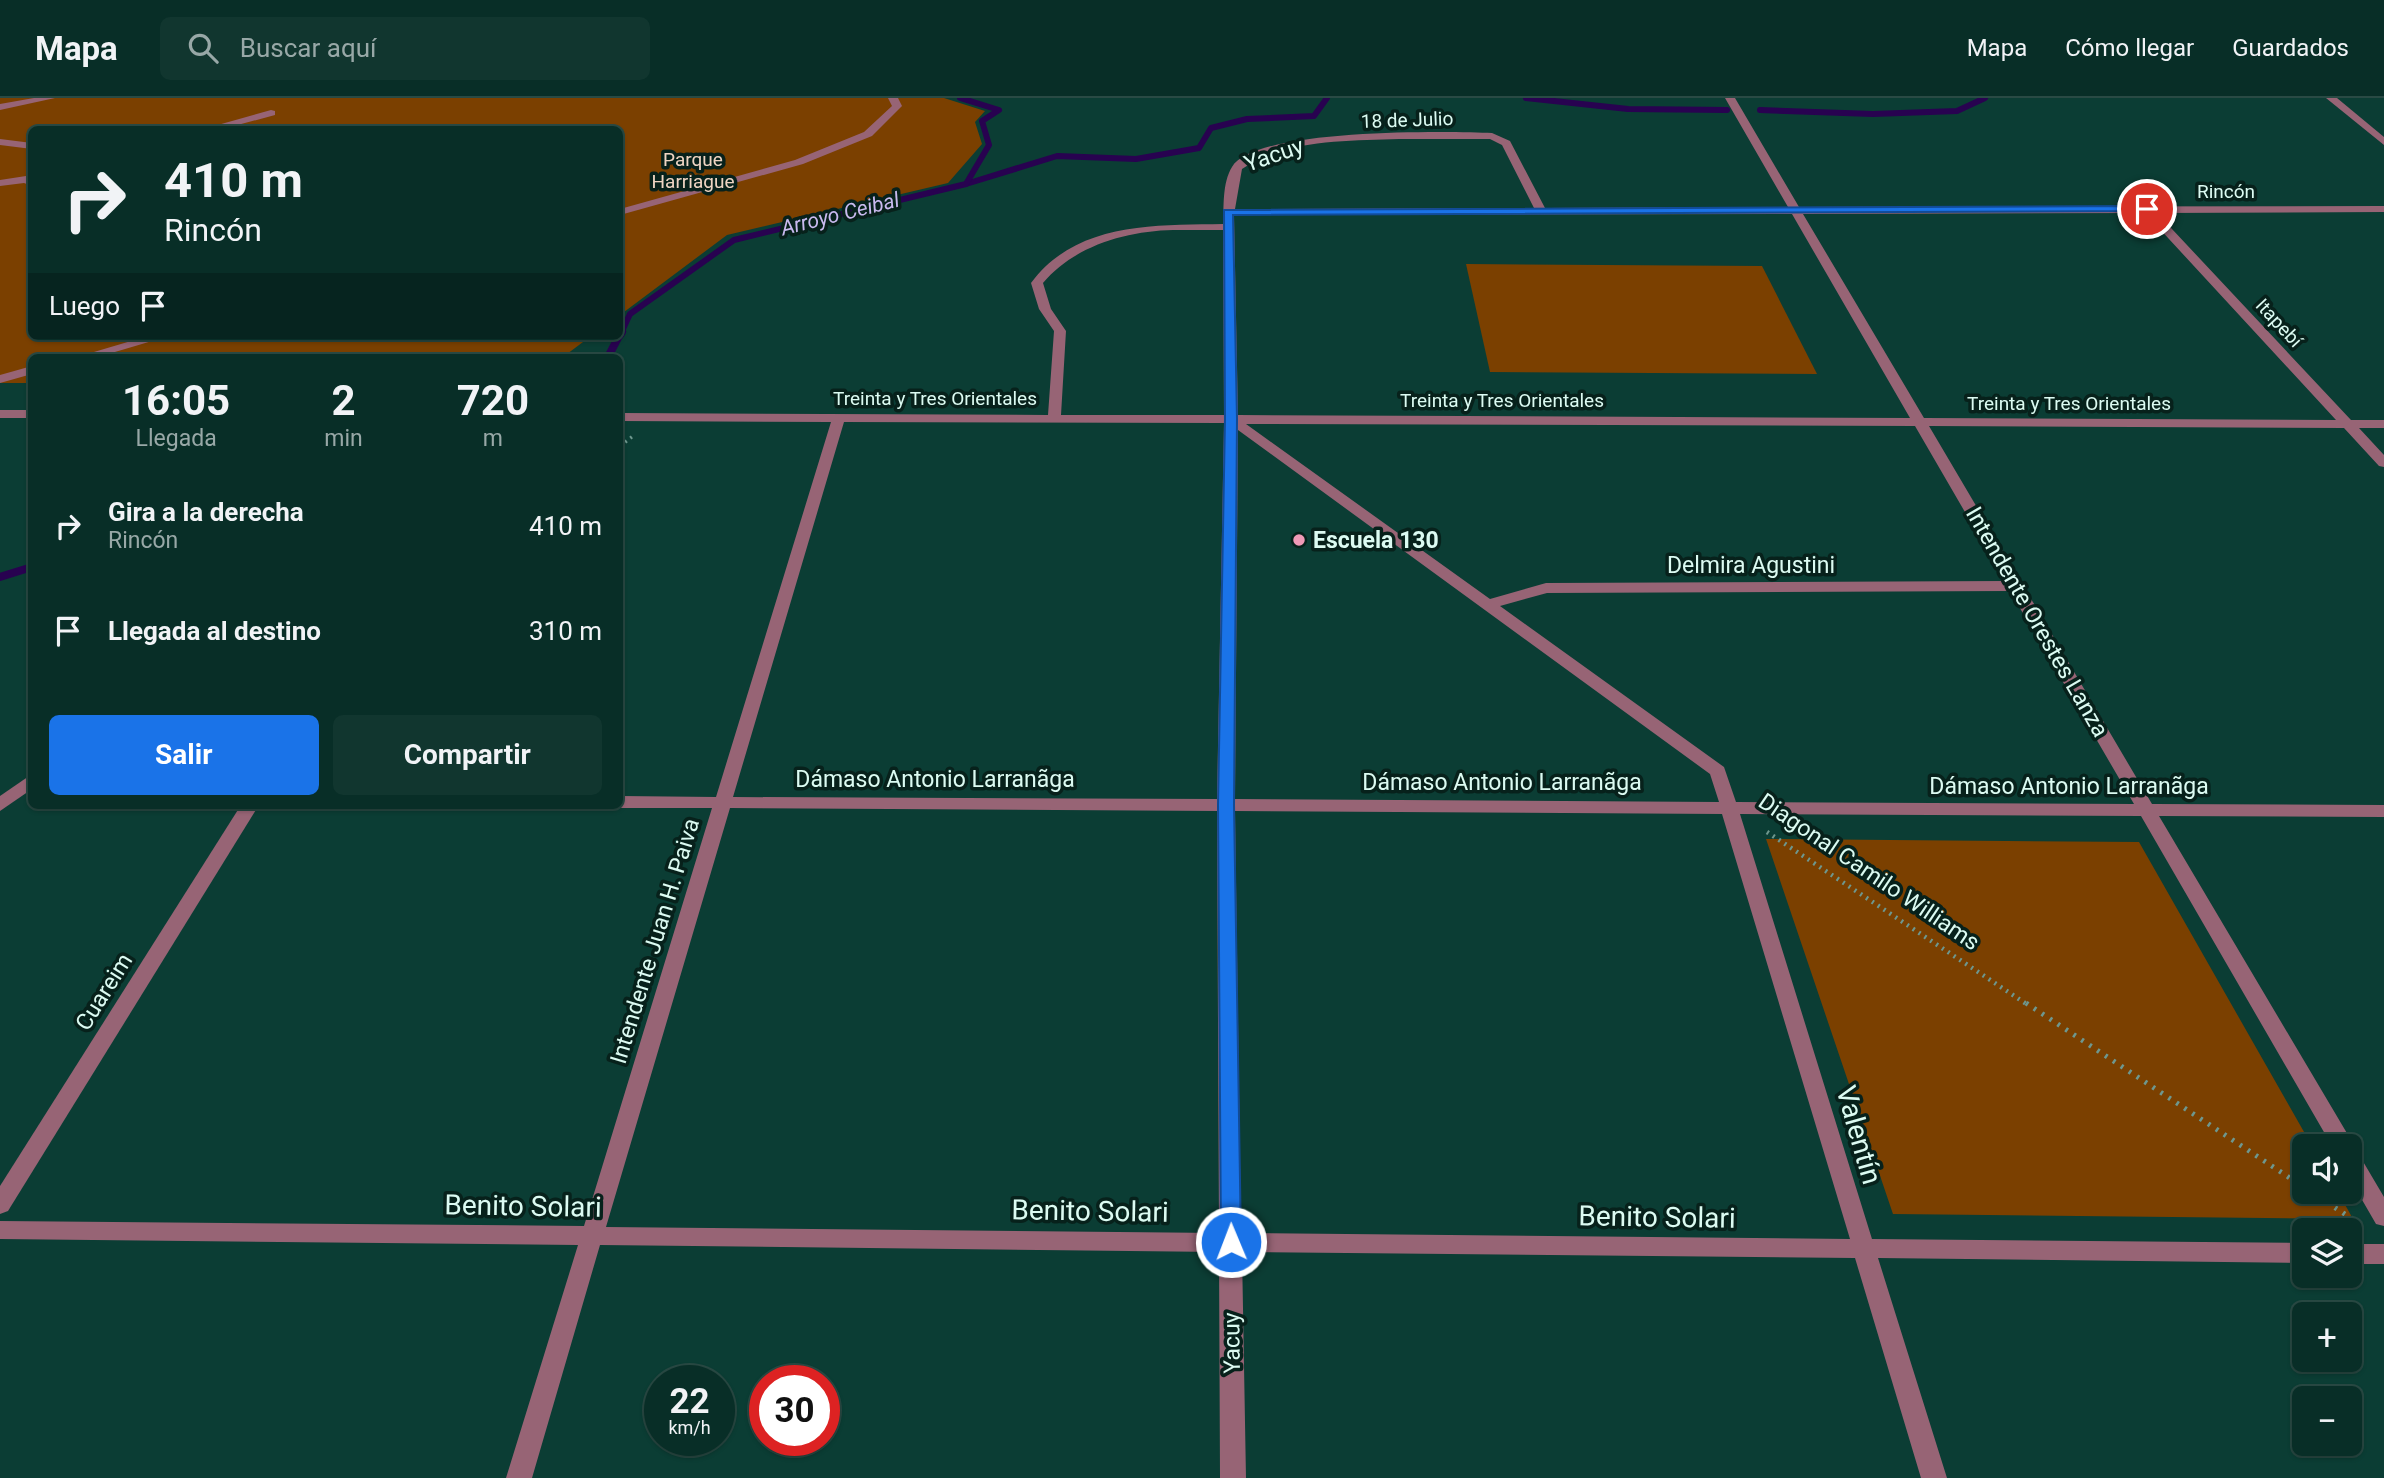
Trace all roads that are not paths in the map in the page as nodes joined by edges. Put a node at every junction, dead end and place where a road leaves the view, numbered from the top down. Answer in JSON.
{"nodes":[{"id":1,"x":50,"y":98,"type":"edge"},
{"id":2,"x":893,"y":98,"type":"edge"},
{"id":3,"x":1730,"y":98,"type":"edge"},
{"id":4,"x":2331,"y":98,"type":"edge"},
{"id":5,"x":0,"y":107,"type":"edge"},
{"id":6,"x":271,"y":113,"type":"dead end"},
{"id":7,"x":221,"y":126,"type":"edge"},
{"id":8,"x":1322,"y":139,"type":"joint"},
{"id":9,"x":0,"y":142,"type":"edge"},
{"id":10,"x":2384,"y":142,"type":"edge"},
{"id":11,"x":28,"y":146,"type":"edge"},
{"id":12,"x":28,"y":177,"type":"edge"},
{"id":13,"x":0,"y":183,"type":"edge"},
{"id":14,"x":2147,"y":209,"type":"junction"},
{"id":15,"x":2384,"y":209,"type":"edge"},
{"id":16,"x":1541,"y":210,"type":"junction"},
{"id":17,"x":623,"y":211,"type":"edge"},
{"id":18,"x":1795,"y":211,"type":"junction"},
{"id":19,"x":1227,"y":212,"type":"junction"},
{"id":20,"x":1228,"y":227,"type":"junction"},
{"id":21,"x":148,"y":340,"type":"edge"},
{"id":22,"x":94,"y":354,"type":"edge"},
{"id":23,"x":28,"y":371,"type":"edge"},
{"id":24,"x":0,"y":379,"type":"edge"},
{"id":25,"x":0,"y":414,"type":"edge"},
{"id":26,"x":28,"y":414,"type":"edge"},
{"id":27,"x":623,"y":416,"type":"edge"},
{"id":28,"x":839,"y":417,"type":"junction"},
{"id":29,"x":1055,"y":418,"type":"junction"},
{"id":30,"x":1231,"y":419,"type":"junction"},
{"id":31,"x":1920,"y":421,"type":"junction"},
{"id":32,"x":2347,"y":423,"type":"junction"},
{"id":33,"x":2384,"y":424,"type":"edge"},
{"id":34,"x":2384,"y":463,"type":"edge"},
{"id":35,"x":2015,"y":586,"type":"junction"},
{"id":36,"x":1490,"y":604,"type":"junction"},
{"id":37,"x":28,"y":783,"type":"edge"},
{"id":38,"x":623,"y":802,"type":"edge"},
{"id":39,"x":722,"y":803,"type":"junction"},
{"id":40,"x":0,"y":804,"type":"edge"},
{"id":41,"x":1226,"y":805,"type":"junction"},
{"id":42,"x":1731,"y":808,"type":"junction"},
{"id":43,"x":248,"y":809,"type":"edge"},
{"id":44,"x":2384,"y":811,"type":"edge"},
{"id":45,"x":2149,"y":812,"type":"junction"},
{"id":46,"x":2336,"y":1134,"type":"edge"},
{"id":47,"x":2362,"y":1179,"type":"edge"},
{"id":48,"x":0,"y":1205,"type":"edge"},
{"id":49,"x":2384,"y":1217,"type":"edge"},
{"id":50,"x":0,"y":1230,"type":"edge"},
{"id":51,"x":592,"y":1236,"type":"junction"},
{"id":52,"x":1231,"y":1242,"type":"junction"},
{"id":53,"x":1862,"y":1249,"type":"junction"},
{"id":54,"x":2292,"y":1254,"type":"edge"},
{"id":55,"x":2362,"y":1254,"type":"edge"},
{"id":56,"x":2384,"y":1254,"type":"edge"},
{"id":57,"x":519,"y":1478,"type":"edge"},
{"id":58,"x":1233,"y":1478,"type":"edge"},
{"id":59,"x":1934,"y":1478,"type":"edge"}],
"edges":[{"from":1,"to":5,"type":"street"},
{"from":2,"to":17,"type":"street"},
{"from":3,"to":18,"type":"street","name":"Intendente Orestes Lanza"},
{"from":4,"to":10,"type":"street"},
{"from":6,"to":7,"type":"street"},
{"from":8,"to":16,"type":"street","name":"18 de Julio"},
{"from":8,"to":19,"type":"street","name":"Yacuy"},
{"from":9,"to":11,"type":"street"},
{"from":12,"to":13,"type":"street"},
{"from":14,"to":15,"type":"street","name":"Rincón"},
{"from":14,"to":18,"type":"street","name":"Rincón"},
{"from":14,"to":32,"type":"street","name":"Itapebí"},
{"from":16,"to":18,"type":"street","name":"Rincón"},
{"from":16,"to":19,"type":"street","name":"Rincón"},
{"from":18,"to":31,"type":"street","name":"Intendente Orestes Lanza"},
{"from":19,"to":20,"type":"street","name":"Yacuy"},
{"from":20,"to":29,"type":"street"},
{"from":20,"to":30,"type":"street","name":"Yacuy"},
{"from":21,"to":22,"type":"street"},
{"from":23,"to":24,"type":"street"},
{"from":25,"to":26,"type":"street"},
{"from":27,"to":28,"type":"street","name":"Treinta y Tres Orientales"},
{"from":28,"to":29,"type":"street","name":"Treinta y Tres Orientales"},
{"from":28,"to":39,"type":"street","name":"Intendente Juan H. Paiva"},
{"from":29,"to":30,"type":"street","name":"Treinta y Tres Orientales"},
{"from":30,"to":31,"type":"street","name":"Treinta y Tres Orientales"},
{"from":30,"to":36,"type":"street","name":"Diagonal Camilo Williams"},
{"from":30,"to":41,"type":"street","name":"Yacuy"},
{"from":31,"to":32,"type":"street","name":"Treinta y Tres Orientales"},
{"from":31,"to":35,"type":"street","name":"Intendente Orestes Lanza"},
{"from":32,"to":33,"type":"street","name":"Treinta y Tres Orientales"},
{"from":32,"to":34,"type":"street","name":"Itapebí"},
{"from":35,"to":36,"type":"street","name":"Delmira Agustini"},
{"from":35,"to":45,"type":"street","name":"Intendente Orestes Lanza"},
{"from":36,"to":42,"type":"street","name":"Diagonal Camilo Williams"},
{"from":37,"to":40,"type":"street"},
{"from":38,"to":39,"type":"street","name":"Dámaso Antonio Larranãga"},
{"from":39,"to":41,"type":"street","name":"Dámaso Antonio Larranãga"},
{"from":39,"to":51,"type":"street","name":"Intendente Juan H. Paiva"},
{"from":41,"to":42,"type":"street","name":"Dámaso Antonio Larranãga"},
{"from":41,"to":52,"type":"street","name":"Yacuy"},
{"from":42,"to":45,"type":"street","name":"Dámaso Antonio Larranãga"},
{"from":42,"to":53,"type":"street","name":"Valentín"},
{"from":43,"to":48,"type":"street","name":"Cuareim"},
{"from":44,"to":45,"type":"street","name":"Dámaso Antonio Larranãga"},
{"from":45,"to":46,"type":"street","name":"Intendente Orestes Lanza"},
{"from":47,"to":49,"type":"street"},
{"from":50,"to":51,"type":"street","name":"Benito Solari"},
{"from":51,"to":52,"type":"street","name":"Benito Solari"},
{"from":51,"to":57,"type":"street","name":"Intendente Juan H. Paiva"},
{"from":52,"to":53,"type":"street","name":"Benito Solari"},
{"from":52,"to":58,"type":"street","name":"Yacuy"},
{"from":53,"to":54,"type":"street","name":"Benito Solari"},
{"from":53,"to":59,"type":"street","name":"Valentín"},
{"from":55,"to":56,"type":"street"}]}
